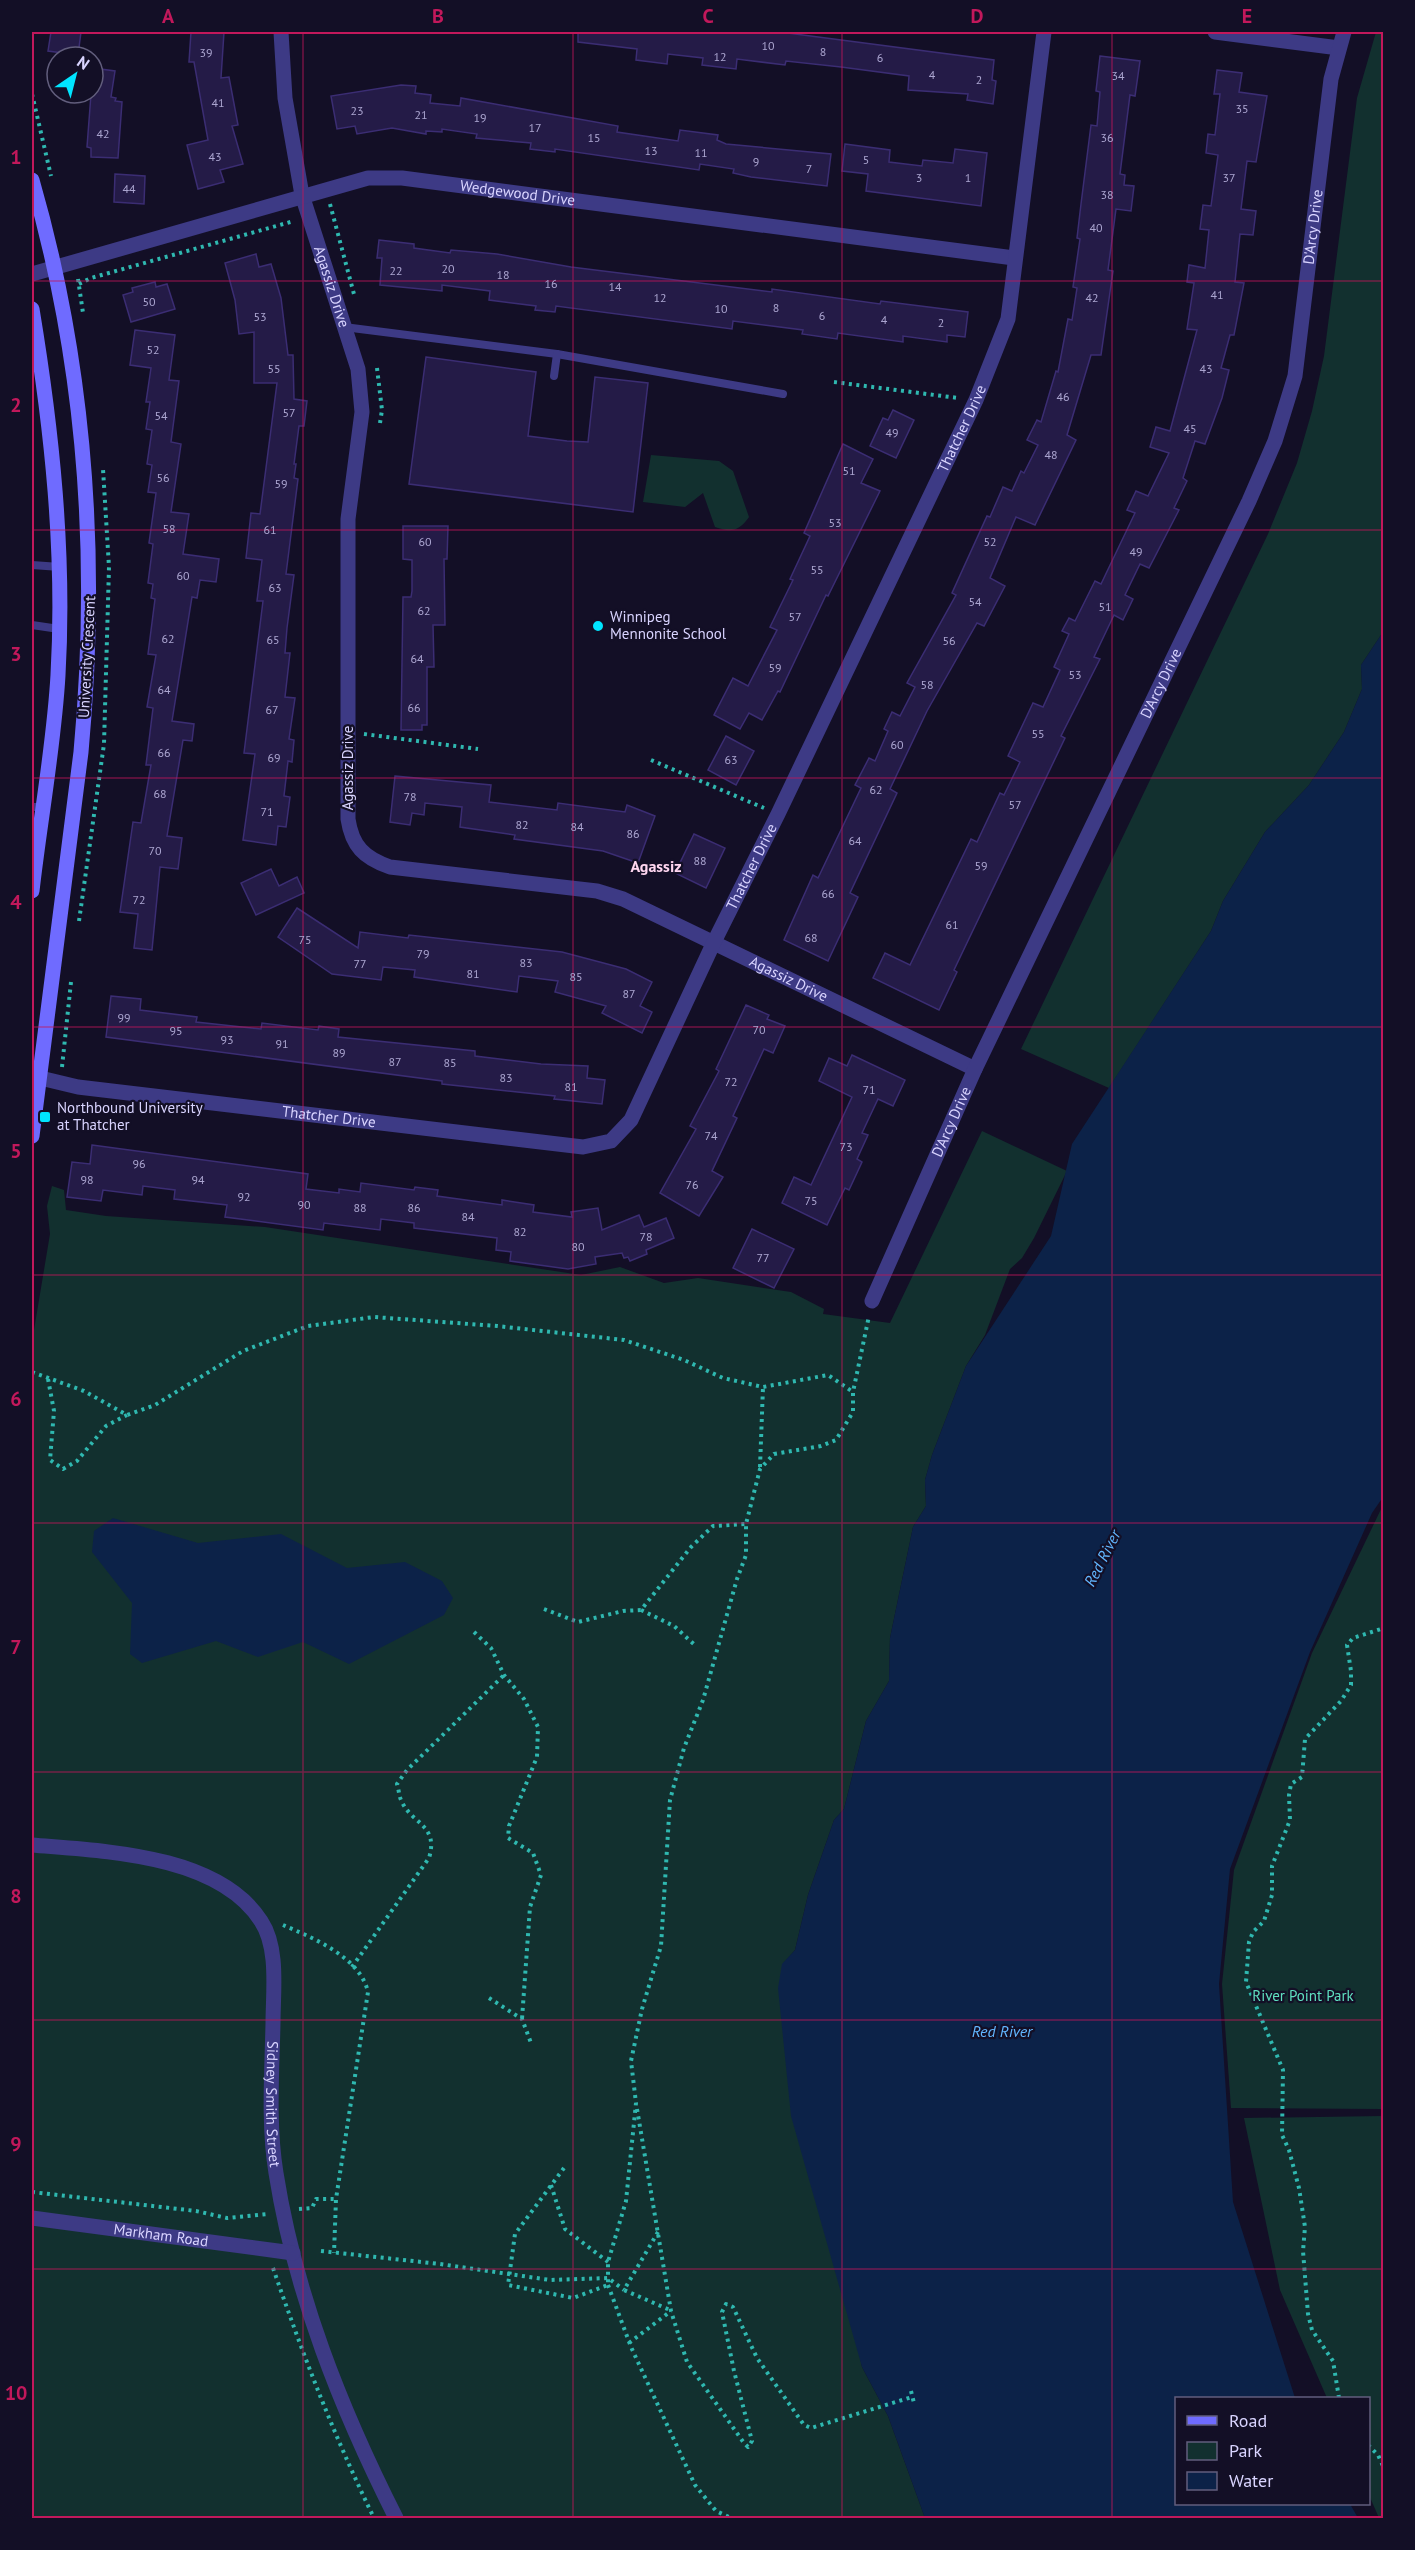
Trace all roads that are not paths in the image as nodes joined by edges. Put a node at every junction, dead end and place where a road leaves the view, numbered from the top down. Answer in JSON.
{"nodes":[{"id":1,"x":281,"y":32,"type":"edge"},
{"id":2,"x":1044,"y":32,"type":"edge"},
{"id":3,"x":1215,"y":32,"type":"edge"},
{"id":4,"x":1344,"y":32,"type":"edge"},
{"id":5,"x":1339,"y":48,"type":"junction"},
{"id":6,"x":32,"y":180,"type":"edge"},
{"id":7,"x":302,"y":195,"type":"junction"},
{"id":8,"x":1014,"y":258,"type":"junction"},
{"id":9,"x":56,"y":267,"type":"junction"},
{"id":10,"x":32,"y":274,"type":"edge"},
{"id":11,"x":32,"y":309,"type":"edge"},
{"id":12,"x":344,"y":327,"type":"junction"},
{"id":13,"x":557,"y":354,"type":"junction"},
{"id":14,"x":37,"y":371,"type":"edge"},
{"id":15,"x":554,"y":376,"type":"dead end"},
{"id":16,"x":783,"y":394,"type":"dead end"},
{"id":17,"x":32,"y":566,"type":"edge"},
{"id":18,"x":60,"y":567,"type":"junction"},
{"id":19,"x":32,"y":624,"type":"edge"},
{"id":20,"x":59,"y":629,"type":"junction"},
{"id":21,"x":36,"y":807,"type":"edge"},
{"id":22,"x":32,"y":891,"type":"edge"},
{"id":23,"x":714,"y":942,"type":"junction"},
{"id":24,"x":975,"y":1069,"type":"junction"},
{"id":25,"x":36,"y":1077,"type":"edge"},
{"id":26,"x":32,"y":1136,"type":"edge"},
{"id":27,"x":872,"y":1301,"type":"road end"},
{"id":28,"x":32,"y":1845,"type":"edge"},
{"id":29,"x":32,"y":2217,"type":"edge"},
{"id":30,"x":293,"y":2253,"type":"junction"},
{"id":31,"x":396,"y":2518,"type":"edge"}],
"edges":[{"from":1,"to":7,"type":"street","name":"Agassiz Drive"},
{"from":2,"to":8,"type":"street","name":"Thatcher Drive"},
{"from":3,"to":5,"type":"street"},
{"from":4,"to":5,"type":"street","name":"D'Arcy Drive"},
{"from":5,"to":24,"type":"street","name":"D'Arcy Drive"},
{"from":6,"to":9,"type":"main road","name":"University Crescent"},
{"from":7,"to":8,"type":"street","name":"Wedgewood Drive"},
{"from":7,"to":9,"type":"street","name":"Wedgewood Drive"},
{"from":7,"to":12,"type":"street","name":"Agassiz Drive"},
{"from":8,"to":23,"type":"street","name":"Thatcher Drive"},
{"from":9,"to":10,"type":"street","name":"Wedgewood Drive"},
{"from":9,"to":25,"type":"main road","name":"University Crescent"},
{"from":11,"to":14,"type":"main road","name":"University Crescent"},
{"from":12,"to":13,"type":"lane"},
{"from":12,"to":23,"type":"street","name":"Agassiz Drive"},
{"from":13,"to":15,"type":"lane"},
{"from":13,"to":16,"type":"lane"},
{"from":14,"to":18,"type":"main road","name":"University Crescent"},
{"from":17,"to":18,"type":"lane"},
{"from":18,"to":20,"type":"main road","name":"University Crescent"},
{"from":19,"to":20,"type":"lane"},
{"from":20,"to":21,"type":"main road","name":"University Crescent"},
{"from":21,"to":22,"type":"main road","name":"University Crescent"},
{"from":23,"to":24,"type":"street","name":"Agassiz Drive"},
{"from":23,"to":25,"type":"street","name":"Thatcher Drive"},
{"from":24,"to":27,"type":"street","name":"D'Arcy Drive"},
{"from":25,"to":26,"type":"main road","name":"University Crescent"},
{"from":28,"to":30,"type":"street","name":"Sidney Smith Street"},
{"from":29,"to":30,"type":"street","name":"Markham Road"},
{"from":30,"to":31,"type":"street","name":"Sidney Smith Street"}]}
